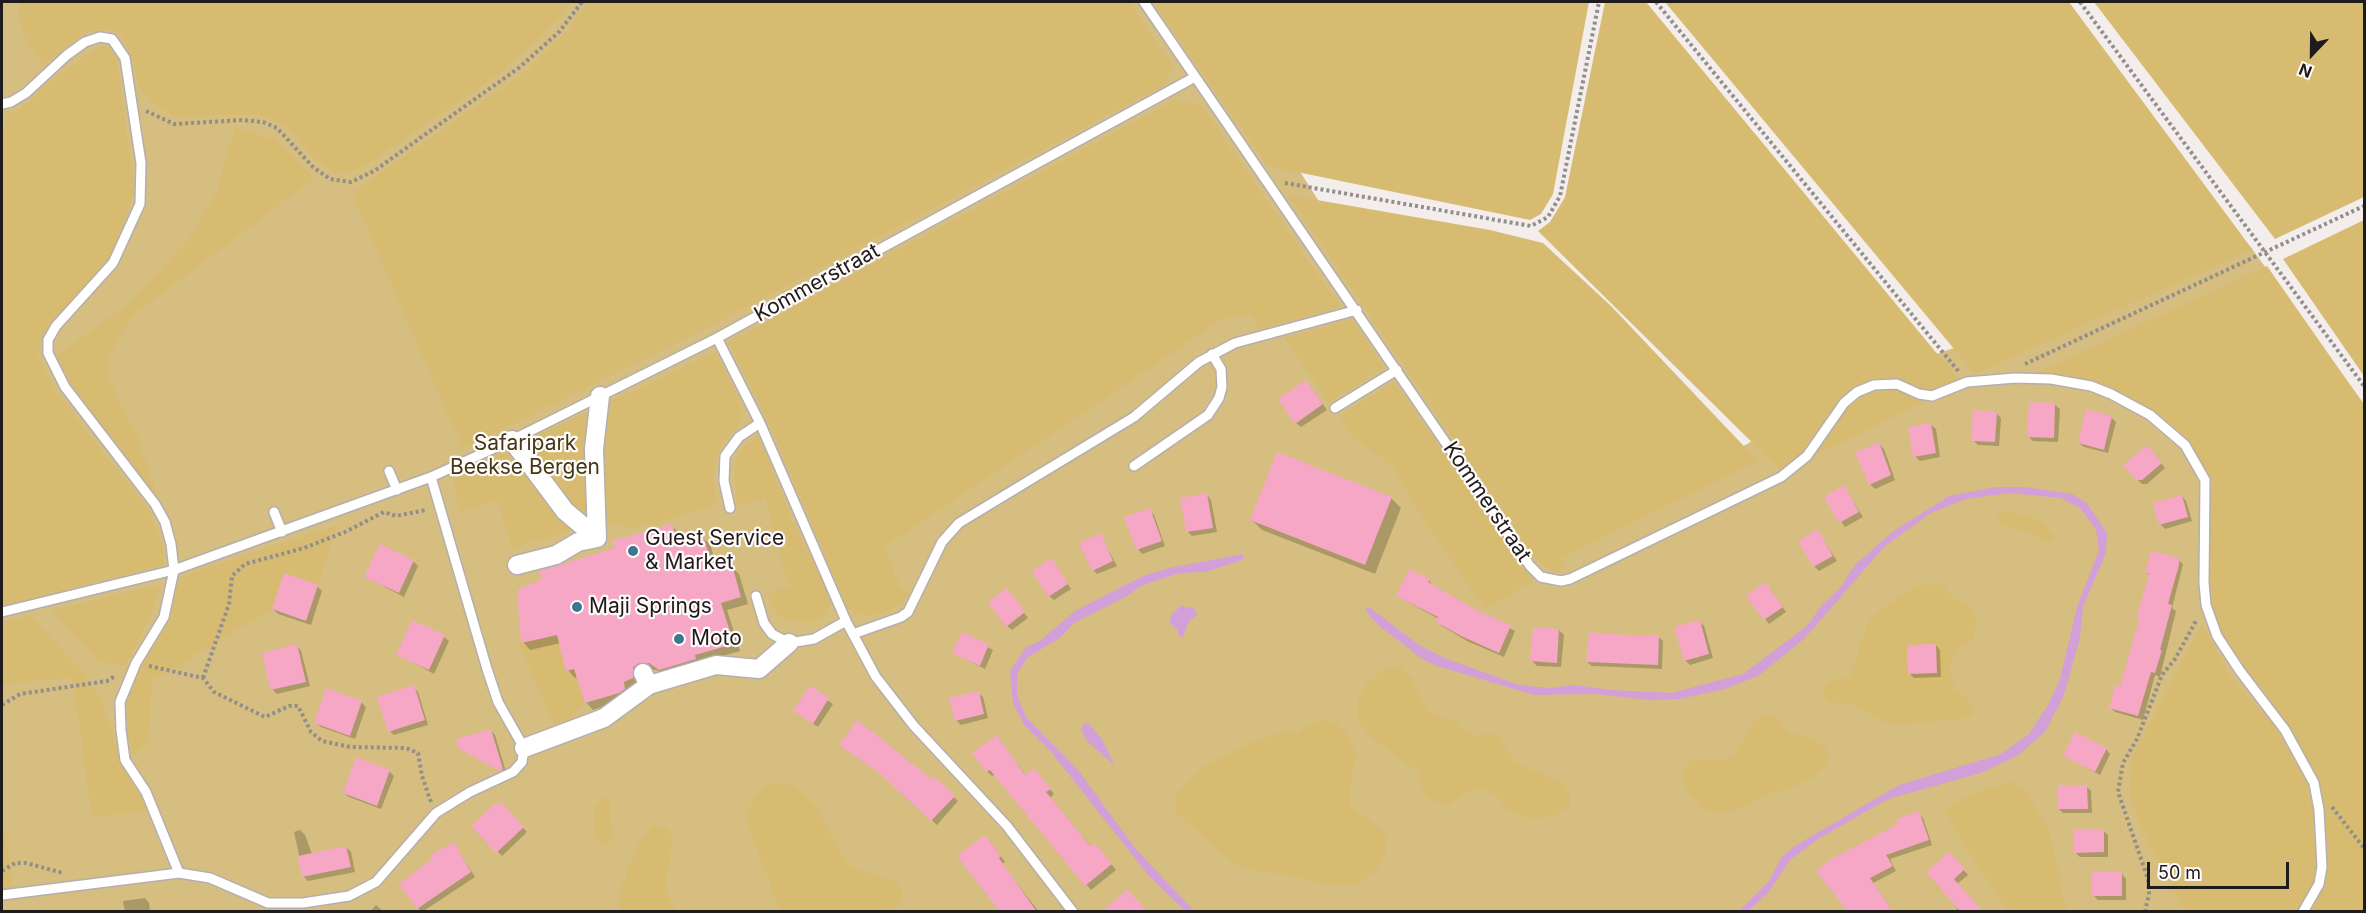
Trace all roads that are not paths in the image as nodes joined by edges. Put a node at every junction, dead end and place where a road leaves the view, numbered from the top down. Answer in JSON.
{"nodes":[{"id":1,"x":1144,"y":2,"type":"edge"},
{"id":2,"x":1196,"y":77,"type":"junction"},
{"id":3,"x":2,"y":104,"type":"edge"},
{"id":4,"x":1357,"y":310,"type":"junction"},
{"id":5,"x":717,"y":338,"type":"junction"},
{"id":6,"x":1212,"y":354,"type":"junction"},
{"id":7,"x":1397,"y":370,"type":"junction"},
{"id":8,"x":600,"y":396,"type":"junction"},
{"id":9,"x":1335,"y":408,"type":"dead end"},
{"id":10,"x":760,"y":423,"type":"junction"},
{"id":11,"x":512,"y":440,"type":"junction"},
{"id":12,"x":1134,"y":466,"type":"dead end"},
{"id":13,"x":389,"y":471,"type":"dead end"},
{"id":14,"x":431,"y":477,"type":"junction"},
{"id":15,"x":397,"y":490,"type":"junction"},
{"id":16,"x":730,"y":508,"type":"dead end"},
{"id":17,"x":274,"y":512,"type":"dead end"},
{"id":18,"x":282,"y":532,"type":"junction"},
{"id":19,"x":597,"y":538,"type":"junction"},
{"id":20,"x":517,"y":565,"type":"dead end"},
{"id":21,"x":174,"y":570,"type":"junction"},
{"id":22,"x":756,"y":596,"type":"dead end"},
{"id":23,"x":2,"y":612,"type":"edge"},
{"id":24,"x":846,"y":621,"type":"junction"},
{"id":25,"x":853,"y":634,"type":"junction"},
{"id":26,"x":789,"y":642,"type":"junction"},
{"id":27,"x":524,"y":748,"type":"junction"},
{"id":28,"x":179,"y":873,"type":"junction"},
{"id":29,"x":2,"y":895,"type":"edge"},
{"id":30,"x":1074,"y":912,"type":"edge"},
{"id":31,"x":2303,"y":912,"type":"edge"}],
"edges":[{"from":1,"to":2,"type":"lane","name":"Kommerstraat"},
{"from":2,"to":4,"type":"lane","name":"Kommerstraat"},
{"from":2,"to":5,"type":"lane","name":"Kommerstraat"},
{"from":3,"to":21,"type":"lane"},
{"from":4,"to":6,"type":"lane"},
{"from":4,"to":7,"type":"lane","name":"Kommerstraat"},
{"from":5,"to":8,"type":"lane","name":"Kommerstraat"},
{"from":5,"to":10,"type":"lane"},
{"from":6,"to":12,"type":"lane"},
{"from":6,"to":25,"type":"lane"},
{"from":7,"to":9,"type":"lane"},
{"from":7,"to":31,"type":"lane","name":"Kommerstraat"},
{"from":8,"to":11,"type":"lane","name":"Kommerstraat"},
{"from":8,"to":19,"type":"street"},
{"from":10,"to":16,"type":"lane"},
{"from":10,"to":24,"type":"lane"},
{"from":11,"to":14,"type":"lane","name":"Kommerstraat"},
{"from":11,"to":19,"type":"street"},
{"from":13,"to":15,"type":"lane"},
{"from":14,"to":15,"type":"lane","name":"Kommerstraat"},
{"from":14,"to":27,"type":"lane"},
{"from":15,"to":18,"type":"lane","name":"Kommerstraat"},
{"from":17,"to":18,"type":"lane"},
{"from":18,"to":21,"type":"lane","name":"Kommerstraat"},
{"from":19,"to":20,"type":"street"},
{"from":21,"to":23,"type":"lane","name":"Kommerstraat"},
{"from":21,"to":28,"type":"lane"},
{"from":22,"to":26,"type":"lane"},
{"from":24,"to":25,"type":"lane"},
{"from":24,"to":26,"type":"lane"},
{"from":25,"to":30,"type":"lane"},
{"from":26,"to":27,"type":"street"},
{"from":27,"to":28,"type":"lane"},
{"from":28,"to":29,"type":"lane"}]}
